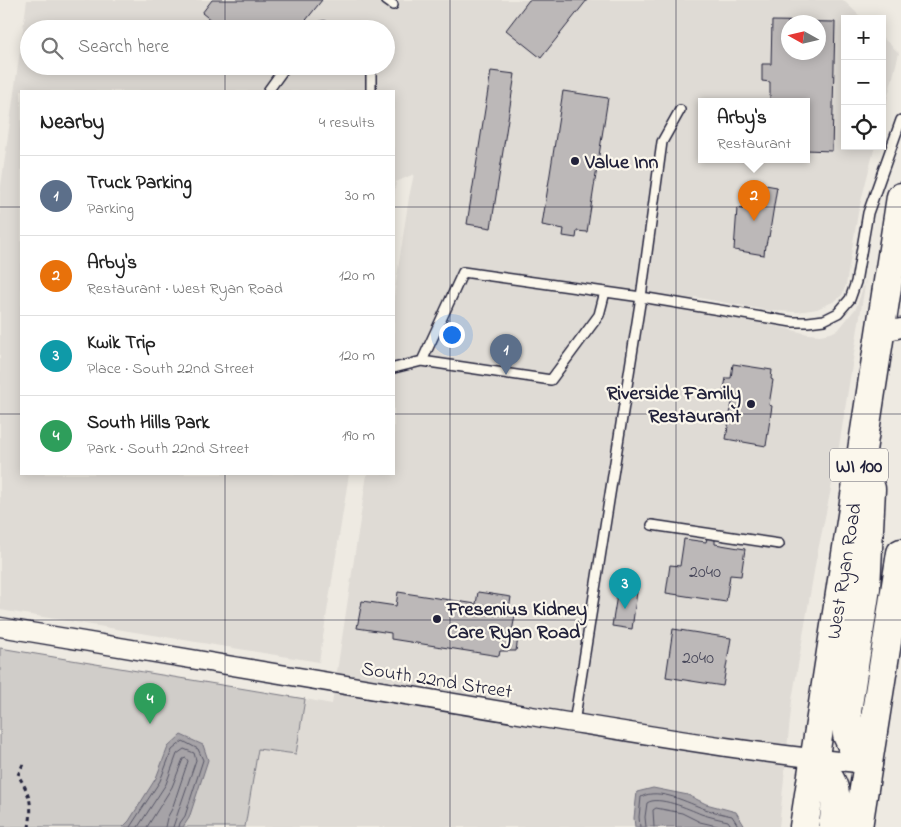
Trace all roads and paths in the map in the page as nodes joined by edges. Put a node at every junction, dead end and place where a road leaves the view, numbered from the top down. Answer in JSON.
{"nodes":[{"id":1,"x":280,"y":75,"type":"edge"},
{"id":2,"x":371,"y":75,"type":"edge"},
{"id":3,"x":269,"y":90,"type":"edge"},
{"id":4,"x":371,"y":90,"type":"edge"},
{"id":5,"x":680,"y":110,"type":"dead end"},
{"id":6,"x":901,"y":120,"type":"edge"},
{"id":7,"x":901,"y":197,"type":"edge"},
{"id":8,"x":605,"y":292,"type":"junction"},
{"id":9,"x":641,"y":296,"type":"junction"},
{"id":10,"x":890,"y":330,"type":"edge"},
{"id":11,"x":422,"y":361,"type":"junction"},
{"id":12,"x":395,"y":368,"type":"edge"},
{"id":13,"x":866,"y":426,"type":"junction"},
{"id":14,"x":652,"y":525,"type":"dead end"},
{"id":15,"x":779,"y":544,"type":"dead end"},
{"id":16,"x":901,"y":553,"type":"edge"},
{"id":17,"x":0,"y":627,"type":"edge"},
{"id":18,"x":574,"y":723,"type":"junction"},
{"id":19,"x":814,"y":759,"type":"junction"},
{"id":20,"x":23,"y":764,"type":"dead end"},
{"id":21,"x":868,"y":764,"type":"junction"},
{"id":22,"x":29,"y":827,"type":"edge"},
{"id":23,"x":804,"y":827,"type":"edge"},
{"id":24,"x":833,"y":827,"type":"edge"},
{"id":25,"x":858,"y":827,"type":"edge"}],
"edges":[{"from":1,"to":3,"type":"lane"},
{"from":2,"to":4,"type":"lane"},
{"from":5,"to":9,"type":"lane"},
{"from":6,"to":9,"type":"lane"},
{"from":7,"to":10,"type":"main road","name":"West Ryan Road","number":"WI 100"},
{"from":8,"to":9,"type":"lane"},
{"from":8,"to":11,"type":"lane"},
{"from":8,"to":11,"type":"lane"},
{"from":9,"to":18,"type":"lane"},
{"from":10,"to":13,"type":"main road","name":"West Ryan Road","number":"WI 100"},
{"from":11,"to":12,"type":"lane"},
{"from":13,"to":19,"type":"main road","name":"West Ryan Road","number":"WI 100"},
{"from":13,"to":21,"type":"main road"},
{"from":14,"to":15,"type":"lane"},
{"from":16,"to":21,"type":"main road"},
{"from":17,"to":18,"type":"street","name":"South 22nd Street"},
{"from":18,"to":19,"type":"street","name":"South 22nd Street"},
{"from":19,"to":21,"type":"street","name":"South 22nd Street"},
{"from":19,"to":23,"type":"main road","name":"West Ryan Road","number":"WI 100"},
{"from":19,"to":24,"type":"main road"},
{"from":20,"to":22,"type":"path"},
{"from":21,"to":25,"type":"main road"}]}
